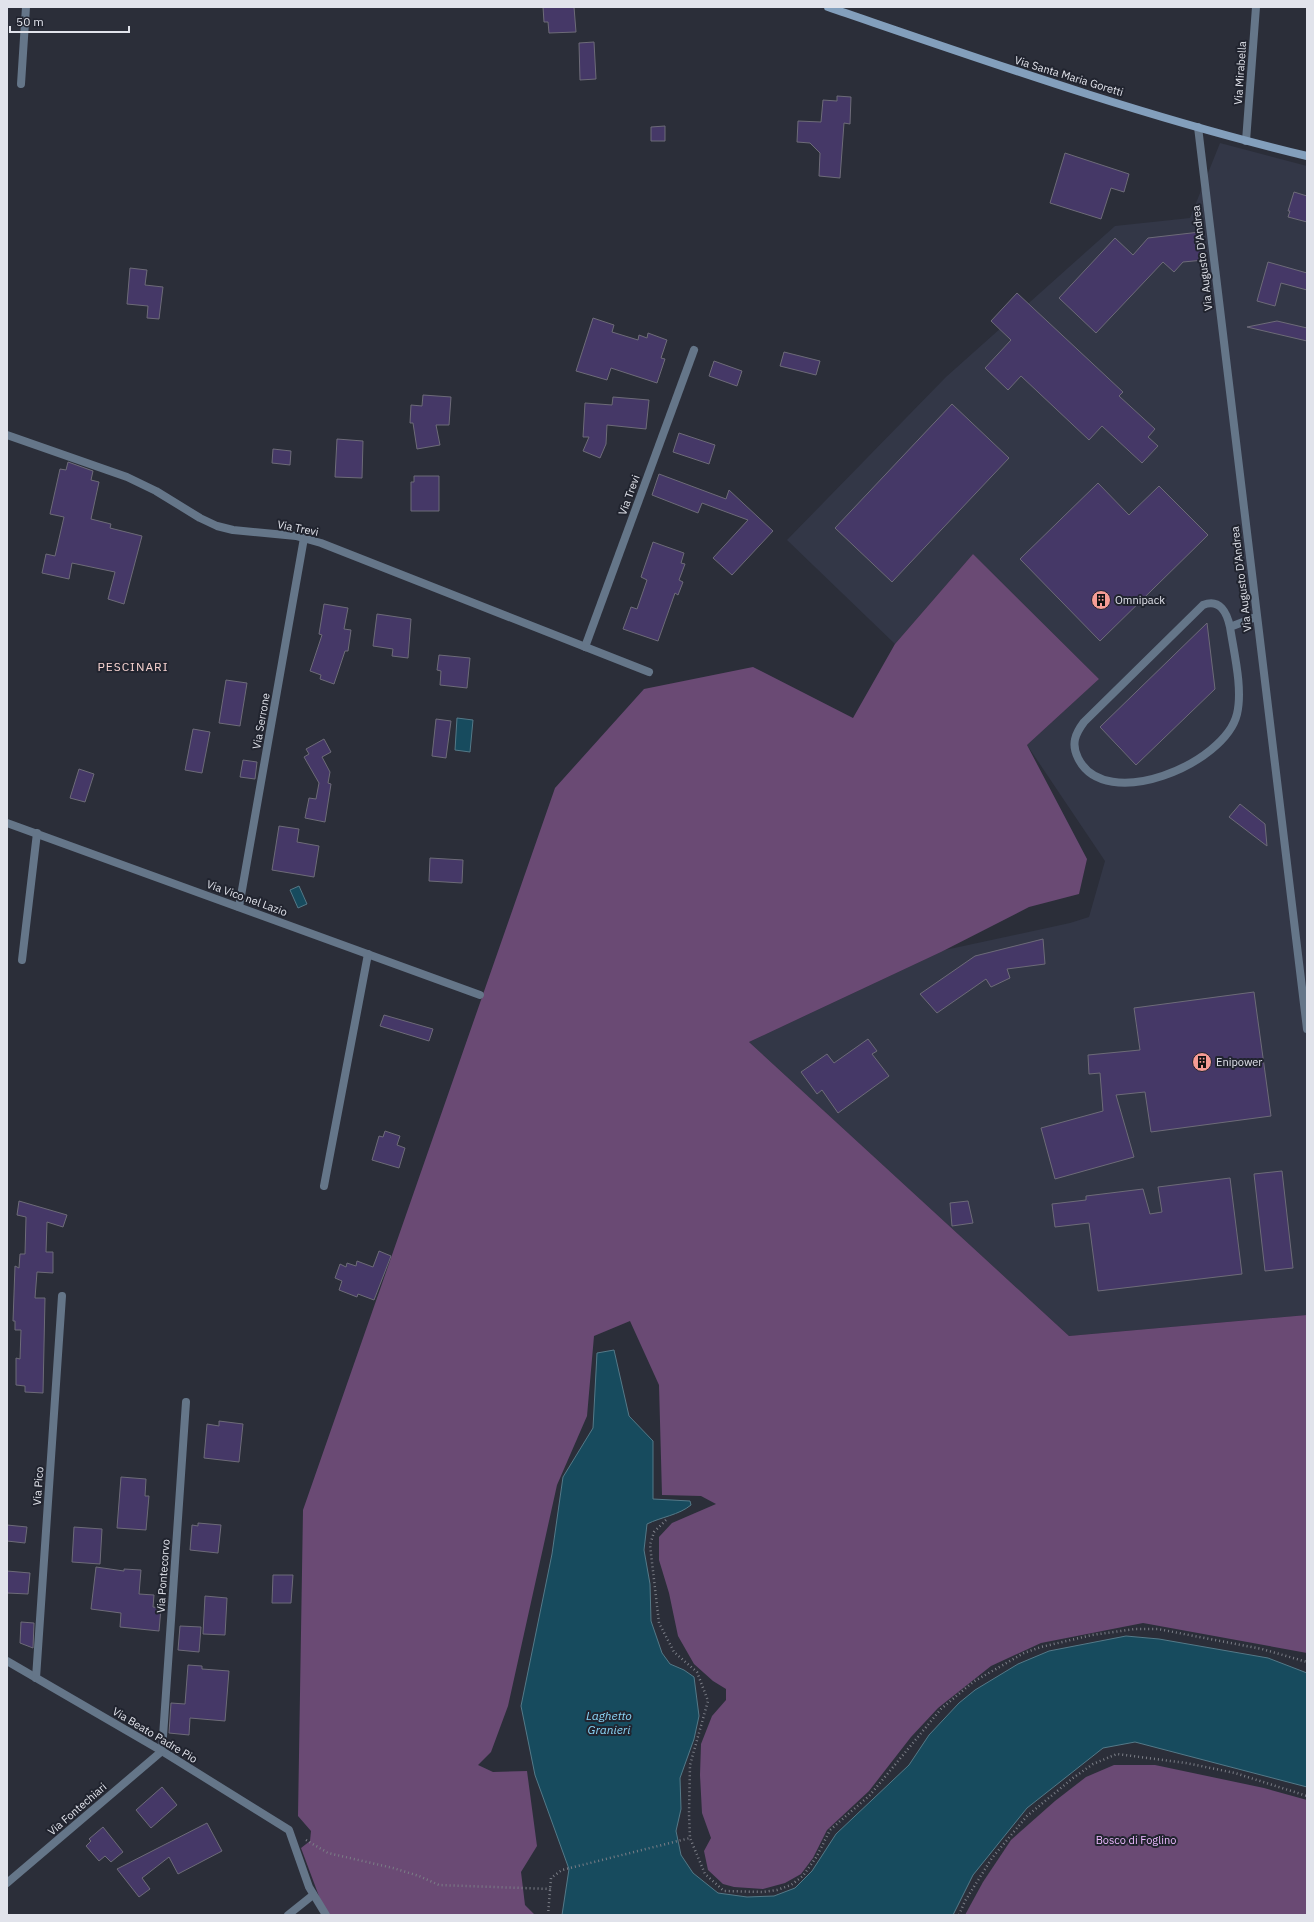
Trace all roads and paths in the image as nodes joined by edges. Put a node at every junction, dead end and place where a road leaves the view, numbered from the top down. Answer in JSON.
{"nodes":[{"id":1,"x":26,"y":7,"type":"edge"},
{"id":2,"x":828,"y":7,"type":"edge"},
{"id":3,"x":1256,"y":7,"type":"edge"},
{"id":4,"x":22,"y":84,"type":"dead end"},
{"id":5,"x":1198,"y":127,"type":"junction"},
{"id":6,"x":1246,"y":141,"type":"junction"},
{"id":7,"x":1307,"y":156,"type":"edge"},
{"id":8,"x":694,"y":350,"type":"dead end"},
{"id":9,"x":7,"y":434,"type":"edge"},
{"id":10,"x":304,"y":538,"type":"junction"},
{"id":11,"x":1256,"y":617,"type":"junction"},
{"id":12,"x":1230,"y":627,"type":"junction"},
{"id":13,"x":585,"y":647,"type":"junction"},
{"id":14,"x":649,"y":672,"type":"dead end"},
{"id":15,"x":7,"y":823,"type":"edge"},
{"id":16,"x":37,"y":834,"type":"junction"},
{"id":17,"x":239,"y":907,"type":"junction"},
{"id":18,"x":368,"y":954,"type":"junction"},
{"id":19,"x":22,"y":960,"type":"dead end"},
{"id":20,"x":480,"y":995,"type":"dead end"},
{"id":21,"x":1307,"y":1029,"type":"edge"},
{"id":22,"x":324,"y":1186,"type":"dead end"},
{"id":23,"x":62,"y":1296,"type":"dead end"},
{"id":24,"x":186,"y":1402,"type":"dead end"},
{"id":25,"x":666,"y":1520,"type":"dead end"},
{"id":26,"x":7,"y":1661,"type":"edge"},
{"id":27,"x":1307,"y":1662,"type":"edge"},
{"id":28,"x":36,"y":1678,"type":"junction"},
{"id":29,"x":162,"y":1751,"type":"junction"},
{"id":30,"x":1307,"y":1796,"type":"edge"},
{"id":31,"x":289,"y":1830,"type":"junction"},
{"id":32,"x":690,"y":1838,"type":"junction"},
{"id":33,"x":7,"y":1883,"type":"edge"},
{"id":34,"x":550,"y":1889,"type":"junction"},
{"id":35,"x":313,"y":1895,"type":"junction"},
{"id":36,"x":288,"y":1915,"type":"edge"},
{"id":37,"x":326,"y":1915,"type":"edge"},
{"id":38,"x":548,"y":1915,"type":"edge"},
{"id":39,"x":959,"y":1915,"type":"edge"}],
"edges":[{"from":1,"to":4,"type":"street"},
{"from":2,"to":5,"type":"main road","name":"Via Santa Maria Goretti"},
{"from":3,"to":6,"type":"street","name":"Via Mirabella"},
{"from":5,"to":6,"type":"main road","name":"Via Santa Maria Goretti"},
{"from":5,"to":11,"type":"street","name":"Via Augusto D'Andrea"},
{"from":6,"to":7,"type":"main road","name":"Via Santa Maria Goretti"},
{"from":8,"to":13,"type":"street","name":"Via Trevi"},
{"from":9,"to":10,"type":"street","name":"Via Trevi"},
{"from":10,"to":13,"type":"street","name":"Via Trevi"},
{"from":10,"to":17,"type":"street","name":"Via Serrone"},
{"from":11,"to":12,"type":"street"},
{"from":11,"to":21,"type":"street","name":"Via Augusto D'Andrea"},
{"from":12,"to":12,"type":"street"},
{"from":13,"to":14,"type":"street","name":"Via Trevi"},
{"from":15,"to":16,"type":"street","name":"Via Vico nel Lazio"},
{"from":16,"to":17,"type":"street","name":"Via Vico nel Lazio"},
{"from":16,"to":19,"type":"street"},
{"from":17,"to":18,"type":"street","name":"Via Vico nel Lazio"},
{"from":18,"to":20,"type":"street","name":"Via Vico nel Lazio"},
{"from":18,"to":22,"type":"street"},
{"from":23,"to":28,"type":"street","name":"Via Pico"},
{"from":24,"to":29,"type":"street","name":"Via Pontecorvo"},
{"from":25,"to":32,"type":"path"},
{"from":26,"to":28,"type":"street","name":"Via Beato Padre Pio"},
{"from":27,"to":32,"type":"path"},
{"from":28,"to":29,"type":"street","name":"Via Beato Padre Pio"},
{"from":29,"to":31,"type":"street","name":"Via Beato Padre Pio"},
{"from":29,"to":33,"type":"street","name":"Via Fontechiari"},
{"from":30,"to":39,"type":"path"},
{"from":31,"to":34,"type":"path"},
{"from":31,"to":35,"type":"street"},
{"from":32,"to":34,"type":"path"},
{"from":34,"to":38,"type":"path"},
{"from":35,"to":36,"type":"street"},
{"from":35,"to":37,"type":"street"}]}
